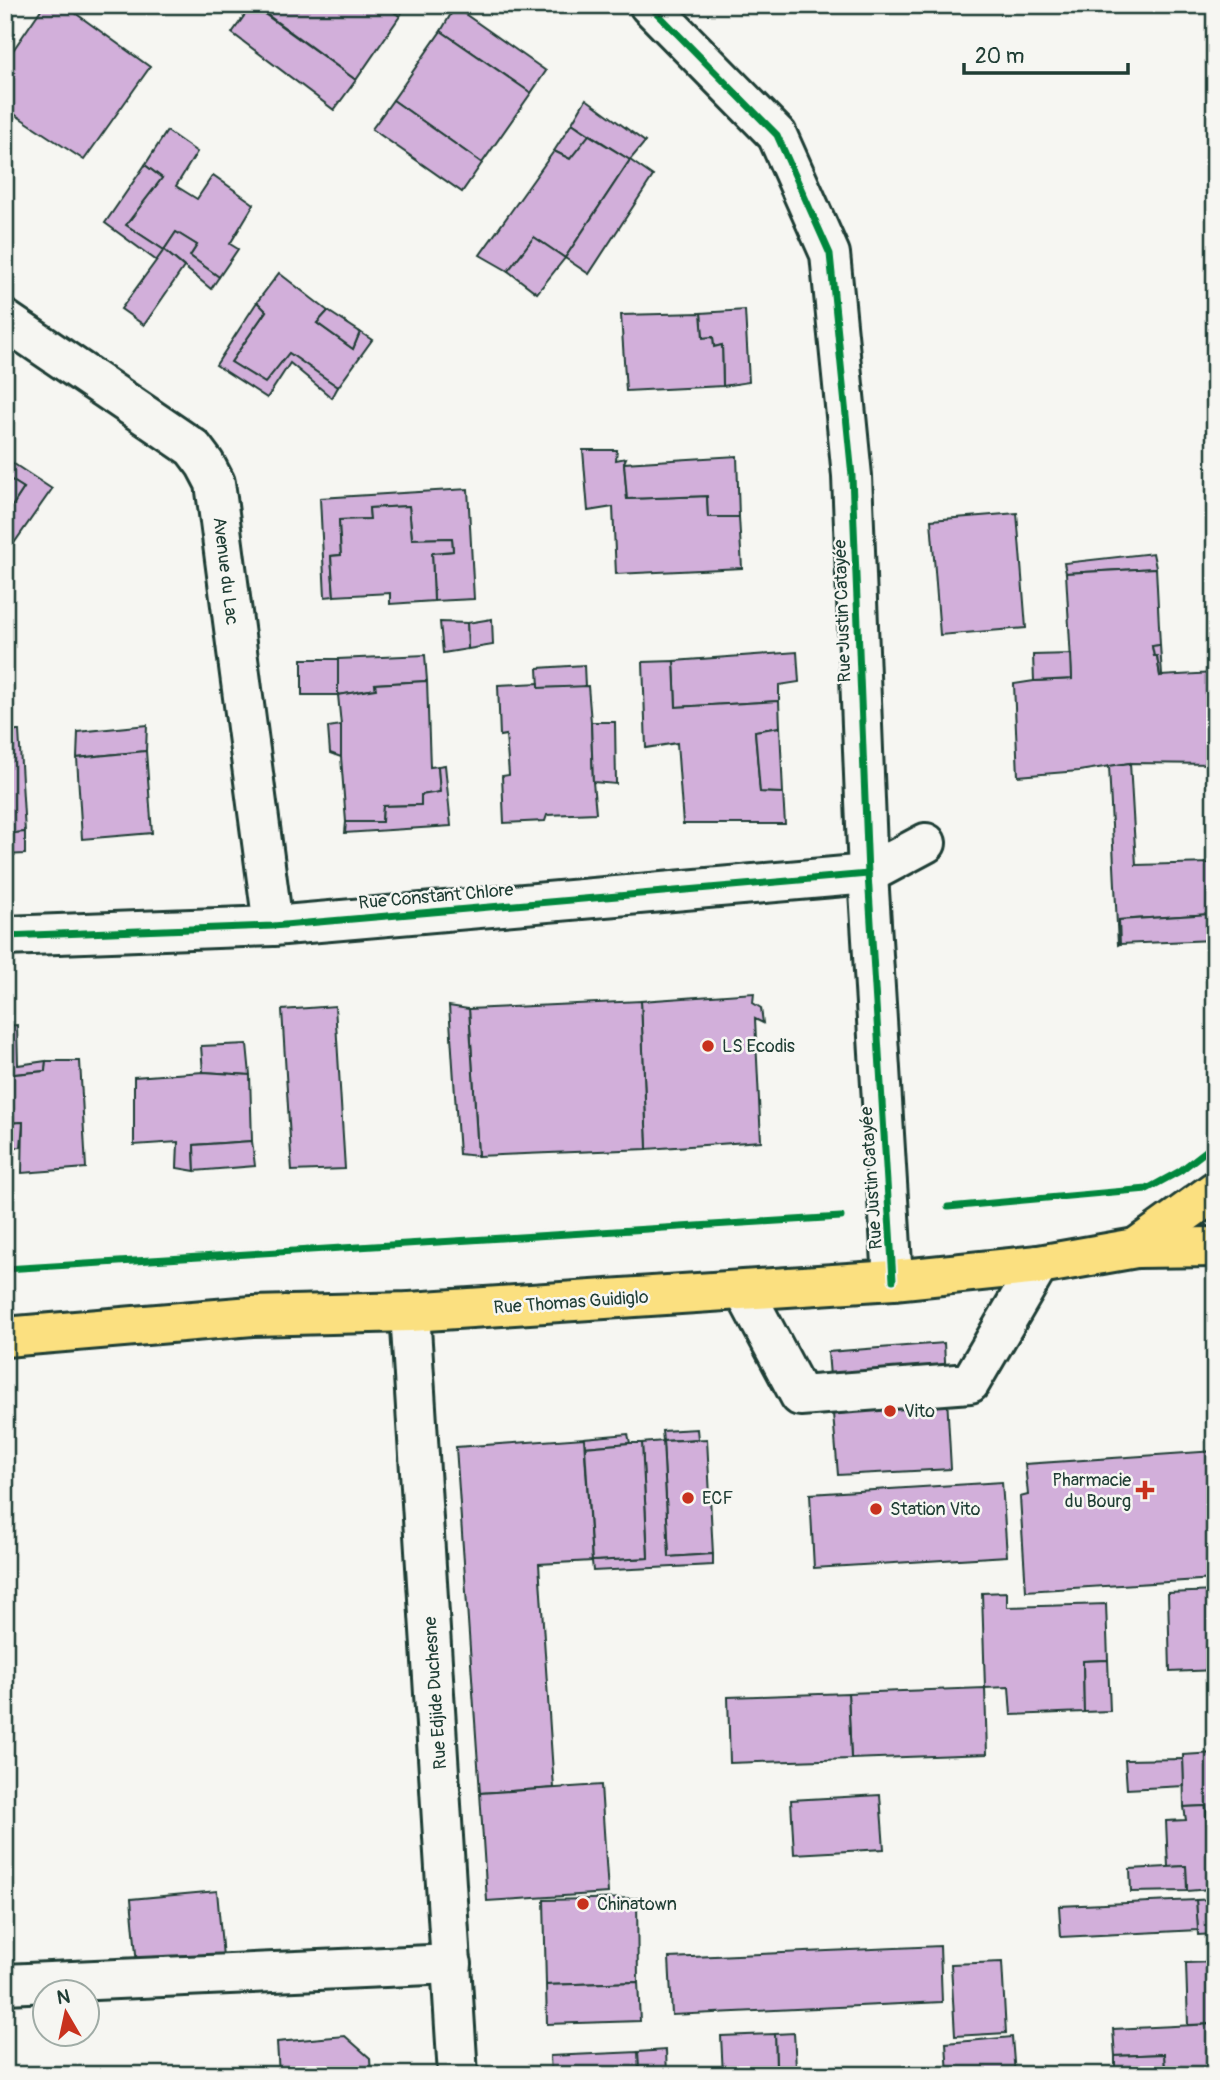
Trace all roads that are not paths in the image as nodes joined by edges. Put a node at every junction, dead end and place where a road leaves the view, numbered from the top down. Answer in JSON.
{"nodes":[{"id":1,"x":649,"y":5,"type":"edge"},
{"id":2,"x":5,"y":320,"type":"edge"},
{"id":3,"x":926,"y":843,"type":"dead end"},
{"id":4,"x":868,"y":874,"type":"junction"},
{"id":5,"x":273,"y":926,"type":"junction"},
{"id":6,"x":5,"y":936,"type":"edge"},
{"id":7,"x":1215,"y":1191,"type":"edge"},
{"id":8,"x":1215,"y":1247,"type":"edge"},
{"id":9,"x":1136,"y":1248,"type":"junction"},
{"id":10,"x":1039,"y":1265,"type":"junction"},
{"id":11,"x":893,"y":1280,"type":"junction"},
{"id":12,"x":744,"y":1291,"type":"junction"},
{"id":13,"x":410,"y":1311,"type":"junction"},
{"id":14,"x":5,"y":1337,"type":"edge"},
{"id":15,"x":452,"y":1964,"type":"junction"},
{"id":16,"x":5,"y":1984,"type":"edge"},
{"id":17,"x":458,"y":2075,"type":"edge"}],
"edges":[{"from":1,"to":4,"type":"street","name":"Rue Justin Catayée"},
{"from":2,"to":5,"type":"street","name":"Avenue du Lac"},
{"from":3,"to":4,"type":"street"},
{"from":4,"to":5,"type":"street","name":"Rue Constant Chlore"},
{"from":4,"to":11,"type":"street","name":"Rue Justin Catayée"},
{"from":5,"to":6,"type":"street","name":"Rue Constant Chlore"},
{"from":7,"to":9,"type":"main road","name":"Rue Thomas Guidiglo"},
{"from":8,"to":9,"type":"main road","name":"Rue Thomas Guidiglo"},
{"from":9,"to":10,"type":"main road","name":"Rue Thomas Guidiglo"},
{"from":10,"to":11,"type":"main road","name":"Rue Thomas Guidiglo"},
{"from":10,"to":12,"type":"street"},
{"from":11,"to":12,"type":"main road","name":"Rue Thomas Guidiglo"},
{"from":12,"to":13,"type":"main road","name":"Rue Thomas Guidiglo"},
{"from":13,"to":14,"type":"main road","name":"Rue Thomas Guidiglo"},
{"from":13,"to":15,"type":"street","name":"Rue Edjide Duchesne"},
{"from":15,"to":16,"type":"street"},
{"from":15,"to":17,"type":"street","name":"Rue Edjide Duchesne"}]}
